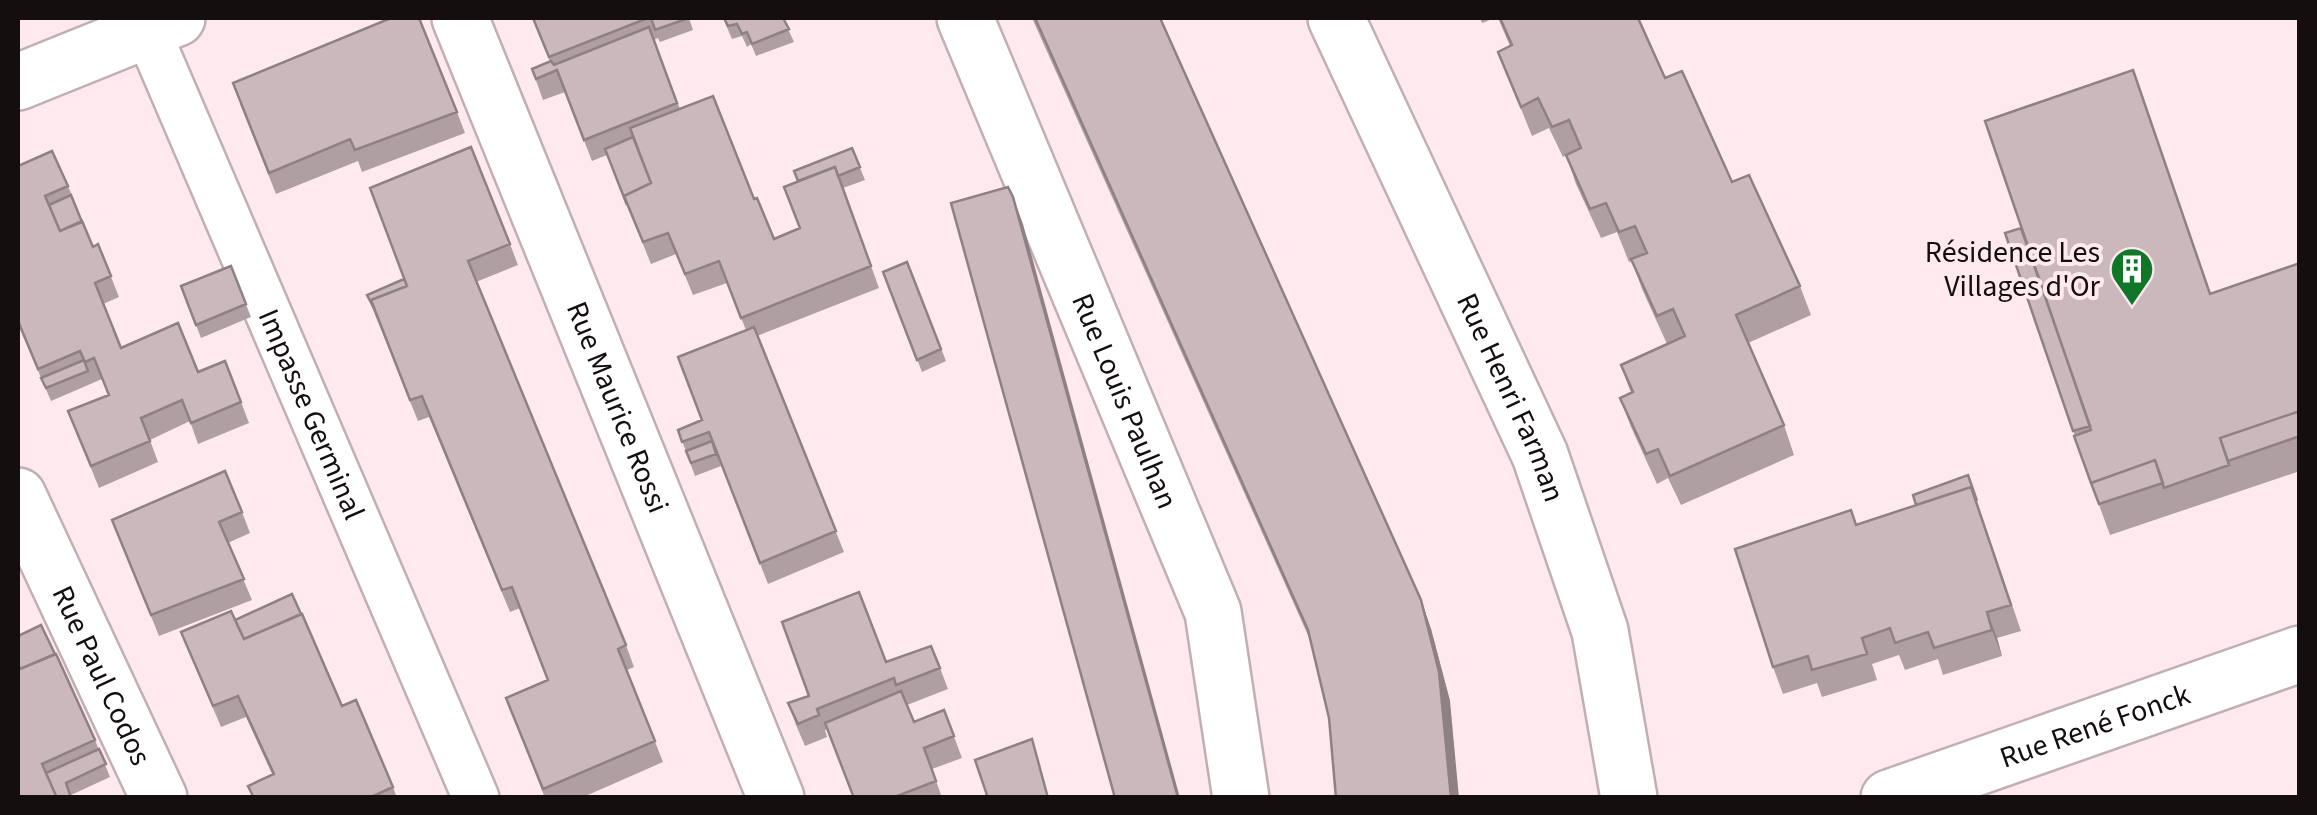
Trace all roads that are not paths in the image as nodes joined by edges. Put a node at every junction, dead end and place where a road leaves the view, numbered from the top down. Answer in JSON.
{"nodes":[{"id":1,"x":460,"y":18,"type":"edge"},
{"id":2,"x":964,"y":18,"type":"edge"},
{"id":3,"x":1336,"y":18,"type":"edge"},
{"id":4,"x":162,"y":24,"type":"edge"},
{"id":5,"x":18,"y":82,"type":"edge"},
{"id":6,"x":18,"y":496,"type":"edge"},
{"id":7,"x":2300,"y":654,"type":"edge"},
{"id":8,"x":159,"y":798,"type":"edge"},
{"id":9,"x":476,"y":798,"type":"edge"},
{"id":10,"x":776,"y":798,"type":"edge"},
{"id":11,"x":1240,"y":798,"type":"edge"},
{"id":12,"x":1629,"y":798,"type":"edge"},
{"id":13,"x":1889,"y":798,"type":"edge"}],
"edges":[{"from":1,"to":10,"type":"street","name":"Rue Maurice Rossi"},
{"from":2,"to":11,"type":"street","name":"Rue Louis Paulhan"},
{"from":3,"to":12,"type":"street","name":"Rue Henri Farman"},
{"from":4,"to":5,"type":"street"},
{"from":4,"to":9,"type":"street","name":"Impasse Germinal"},
{"from":6,"to":8,"type":"street","name":"Rue Paul Codos"},
{"from":7,"to":13,"type":"street","name":"Rue René Fonck"}]}
